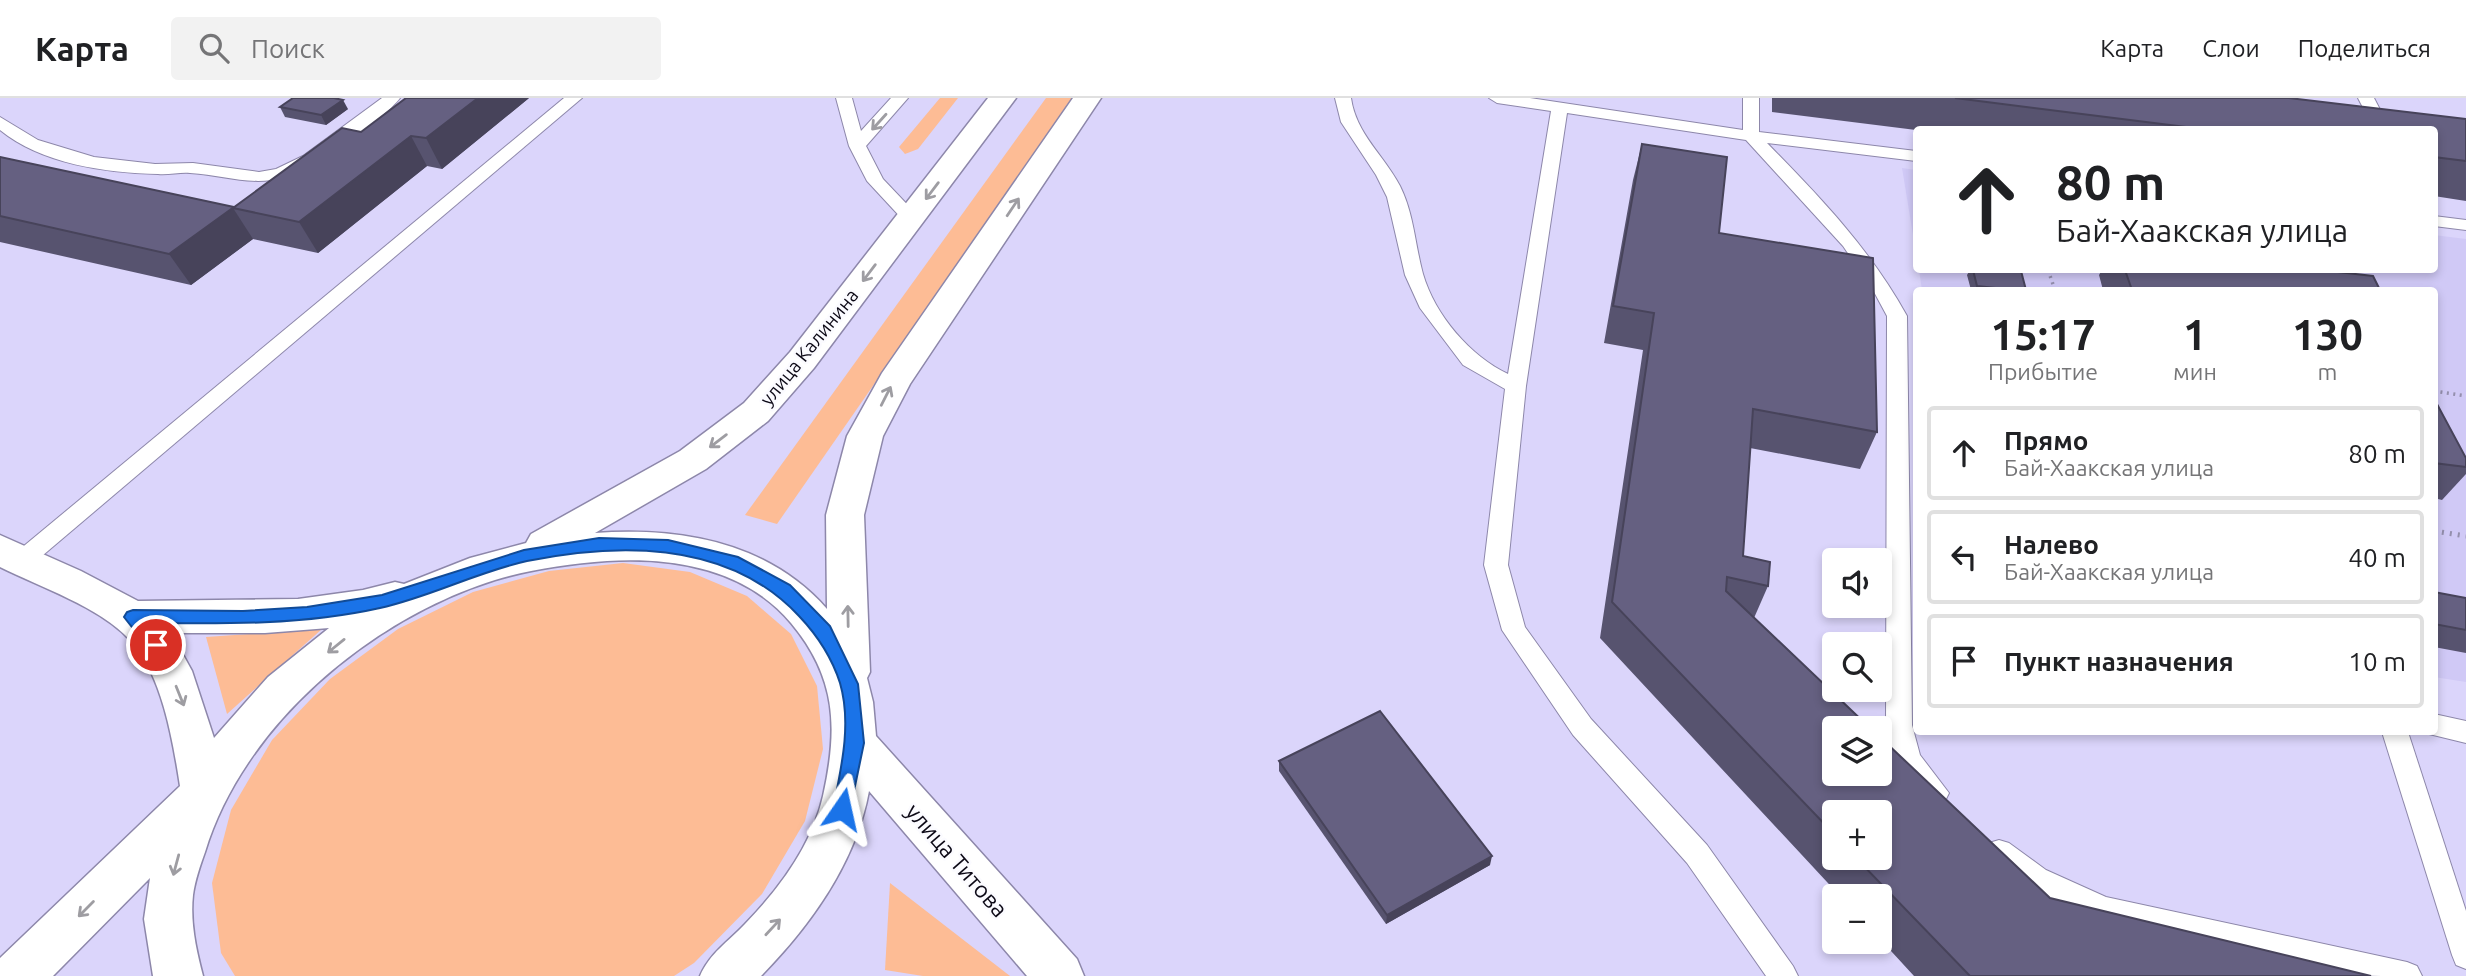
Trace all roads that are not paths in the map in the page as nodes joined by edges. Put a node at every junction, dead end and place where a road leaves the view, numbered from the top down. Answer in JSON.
{"nodes":[{"id":1,"x":392,"y":98,"type":"edge"},
{"id":2,"x":574,"y":98,"type":"edge"},
{"id":3,"x":844,"y":98,"type":"edge"},
{"id":4,"x":900,"y":98,"type":"edge"},
{"id":5,"x":1002,"y":98,"type":"edge"},
{"id":6,"x":1087,"y":98,"type":"edge"},
{"id":7,"x":1343,"y":98,"type":"edge"},
{"id":8,"x":1497,"y":98,"type":"edge"},
{"id":9,"x":1751,"y":98,"type":"edge"},
{"id":10,"x":2366,"y":98,"type":"edge"},
{"id":11,"x":1560,"y":107,"type":"junction"},
{"id":12,"x":0,"y":122,"type":"edge"},
{"id":13,"x":2392,"y":126,"type":"edge"},
{"id":14,"x":1751,"y":136,"type":"junction"},
{"id":15,"x":857,"y":146,"type":"junction"},
{"id":16,"x":1913,"y":156,"type":"edge"},
{"id":17,"x":911,"y":218,"type":"junction"},
{"id":18,"x":2438,"y":222,"type":"edge"},
{"id":19,"x":2466,"y":225,"type":"edge"},
{"id":20,"x":1516,"y":386,"type":"junction"},
{"id":21,"x":10,"y":556,"type":"edge"},
{"id":22,"x":524,"y":556,"type":"junction"},
{"id":23,"x":471,"y":572,"type":"junction"},
{"id":24,"x":133,"y":617,"type":"junction"},
{"id":25,"x":1908,"y":676,"type":"edge"},
{"id":26,"x":849,"y":684,"type":"junction"},
{"id":27,"x":2438,"y":726,"type":"edge"},
{"id":28,"x":2466,"y":732,"type":"edge"},
{"id":29,"x":2396,"y":735,"type":"edge"},
{"id":30,"x":855,"y":743,"type":"junction"},
{"id":31,"x":204,"y":792,"type":"junction"},
{"id":32,"x":1951,"y":807,"type":"edge"},
{"id":33,"x":1979,"y":833,"type":"edge"},
{"id":34,"x":2466,"y":955,"type":"edge"},
{"id":35,"x":16,"y":976,"type":"edge"},
{"id":36,"x":178,"y":976,"type":"edge"},
{"id":37,"x":725,"y":976,"type":"edge"},
{"id":38,"x":1059,"y":976,"type":"edge"},
{"id":39,"x":1783,"y":976,"type":"edge"},
{"id":40,"x":2407,"y":976,"type":"edge"}],
"edges":[{"from":1,"to":12,"type":"lane"},
{"from":2,"to":21,"type":"lane"},
{"from":3,"to":15,"type":"lane"},
{"from":4,"to":15,"type":"lane","one_way":true},
{"from":5,"to":17,"type":"main road","name":"улица Калинина","one_way":true},
{"from":26,"to":6,"type":"main road","one_way":true},
{"from":7,"to":20,"type":"lane"},
{"from":8,"to":11,"type":"lane"},
{"from":9,"to":14,"type":"lane"},
{"from":10,"to":13,"type":"lane"},
{"from":11,"to":14,"type":"lane"},
{"from":11,"to":20,"type":"lane"},
{"from":14,"to":16,"type":"lane"},
{"from":14,"to":25,"type":"lane"},
{"from":15,"to":17,"type":"lane"},
{"from":17,"to":22,"type":"main road","name":"улица Калинина","one_way":true},
{"from":18,"to":19,"type":"lane"},
{"from":20,"to":39,"type":"lane"},
{"from":21,"to":24,"type":"main road"},
{"from":22,"to":23,"type":"main road"},
{"from":22,"to":26,"type":"main road"},
{"from":23,"to":24,"type":"main road"},
{"from":23,"to":31,"type":"main road","one_way":true},
{"from":24,"to":31,"type":"main road","one_way":true},
{"from":25,"to":32,"type":"lane"},
{"from":26,"to":30,"type":"main road"},
{"from":27,"to":28,"type":"lane"},
{"from":29,"to":34,"type":"lane"},
{"from":37,"to":30,"type":"main road","one_way":true},
{"from":30,"to":38,"type":"main road","name":"улица Титова"},
{"from":31,"to":35,"type":"main road","one_way":true},
{"from":31,"to":36,"type":"main road","one_way":true},
{"from":33,"to":40,"type":"lane"}]}
